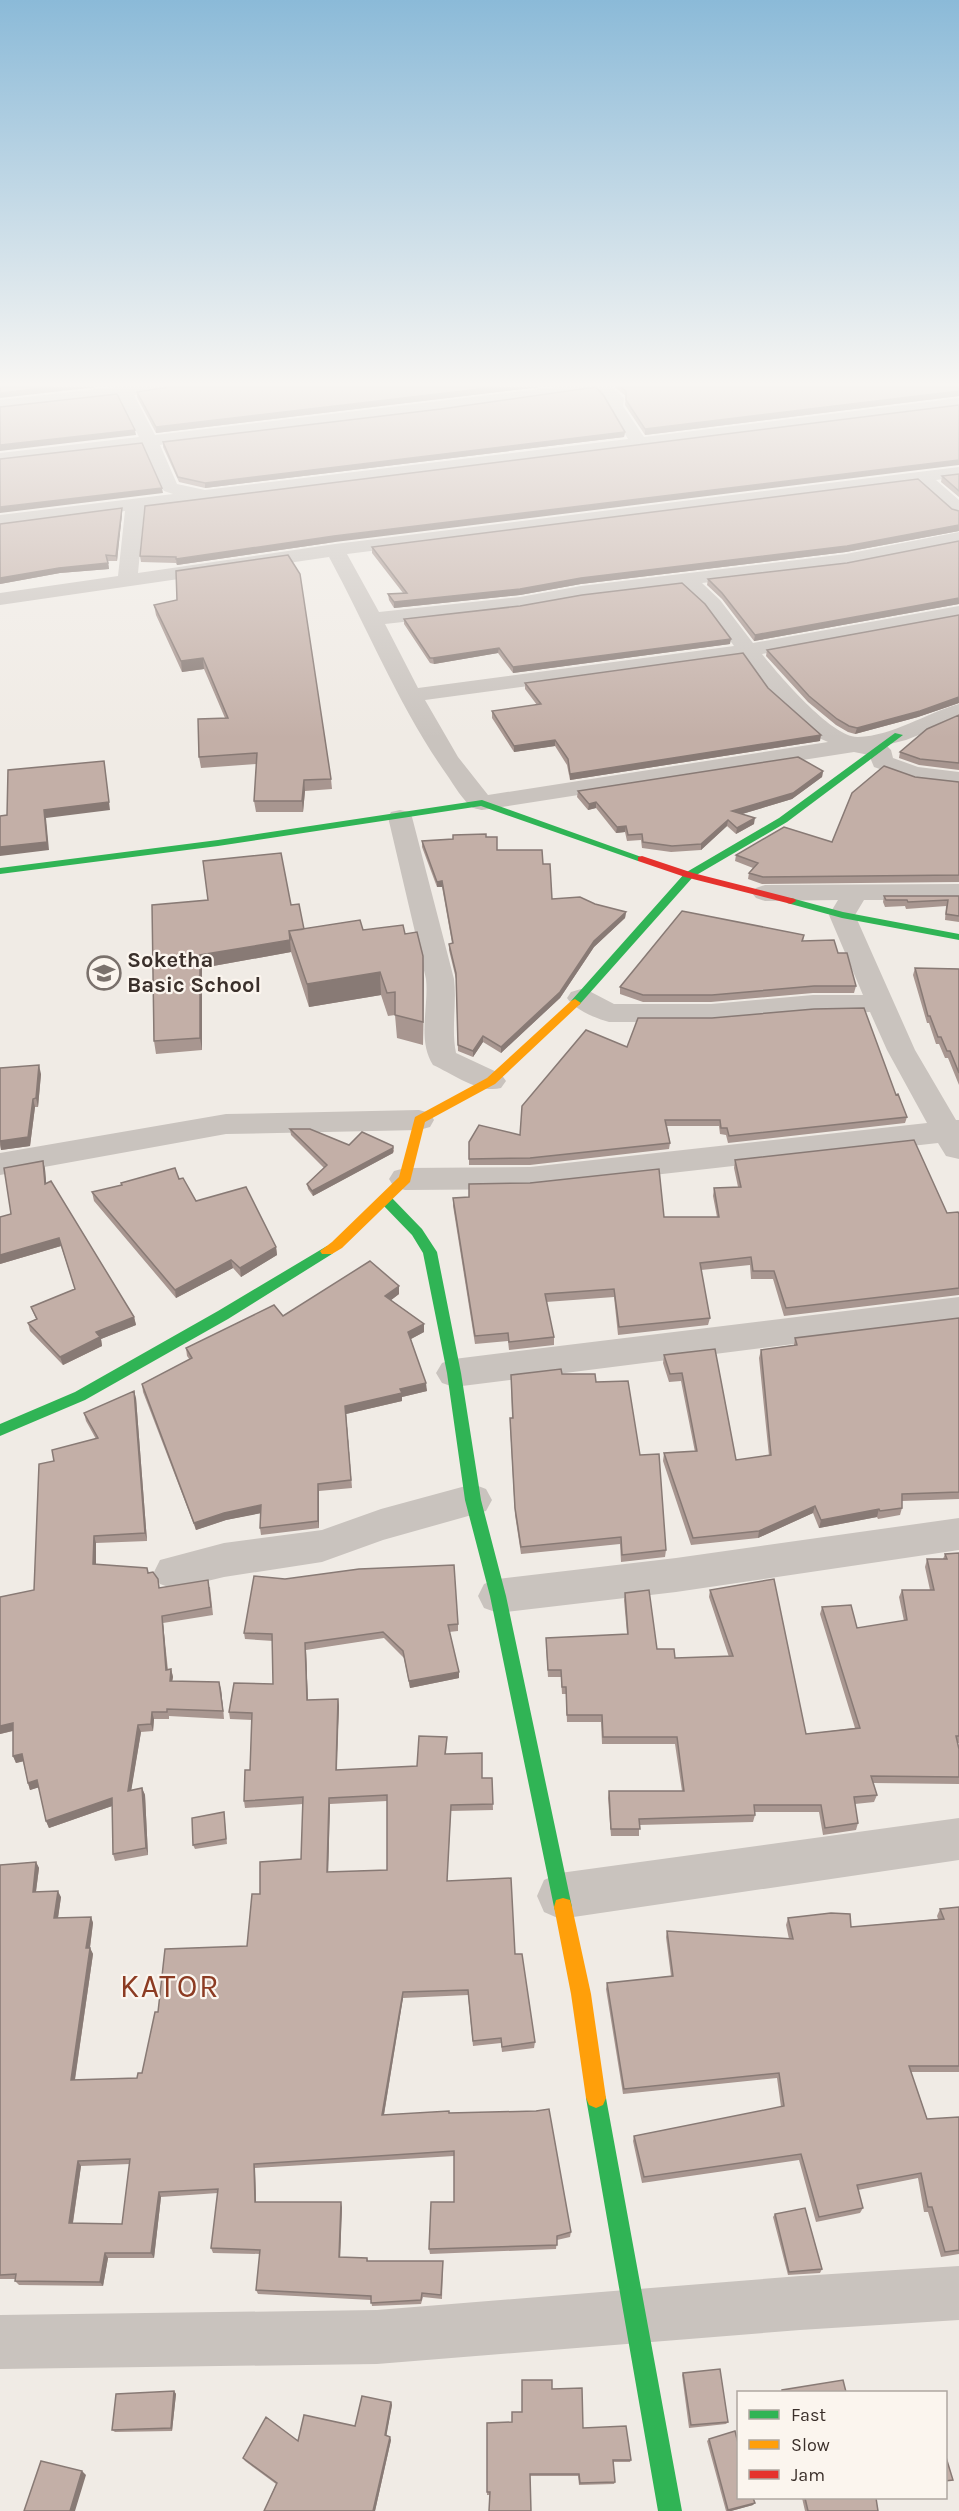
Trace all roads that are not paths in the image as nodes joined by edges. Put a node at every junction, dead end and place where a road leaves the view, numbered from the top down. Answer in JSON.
{"nodes":[{"id":1,"x":133,"y":504,"type":"edge"},
{"id":2,"x":142,"y":504,"type":"edge"},
{"id":3,"x":703,"y":504,"type":"edge"},
{"id":4,"x":0,"y":521,"type":"edge"},
{"id":5,"x":959,"y":538,"type":"edge"},
{"id":6,"x":335,"y":550,"type":"junction"},
{"id":7,"x":128,"y":580,"type":"junction"},
{"id":8,"x":687,"y":580,"type":"junction"},
{"id":9,"x":0,"y":598,"type":"edge"},
{"id":10,"x":959,"y":612,"type":"edge"},
{"id":11,"x":373,"y":619,"type":"junction"},
{"id":12,"x":748,"y":650,"type":"junction"},
{"id":13,"x":409,"y":696,"type":"junction"},
{"id":14,"x":959,"y":711,"type":"edge"},
{"id":15,"x":898,"y":735,"type":"junction"},
{"id":16,"x":854,"y":745,"type":"junction"},
{"id":17,"x":879,"y":750,"type":"junction"},
{"id":18,"x":959,"y":779,"type":"edge"},
{"id":19,"x":482,"y":803,"type":"junction"},
{"id":20,"x":400,"y":817,"type":"junction"},
{"id":21,"x":0,"y":871,"type":"edge"},
{"id":22,"x":689,"y":876,"type":"junction"},
{"id":23,"x":959,"y":892,"type":"edge"},
{"id":24,"x":765,"y":893,"type":"joint"},
{"id":25,"x":849,"y":904,"type":"junction"},
{"id":26,"x":959,"y":937,"type":"edge"},
{"id":27,"x":581,"y":998,"type":"junction"},
{"id":28,"x":881,"y":1003,"type":"junction"},
{"id":29,"x":491,"y":1081,"type":"junction"},
{"id":30,"x":419,"y":1120,"type":"junction"},
{"id":31,"x":955,"y":1138,"type":"edge"},
{"id":32,"x":0,"y":1164,"type":"edge"},
{"id":33,"x":396,"y":1189,"type":"junction"},
{"id":34,"x":959,"y":1310,"type":"edge"},
{"id":35,"x":454,"y":1372,"type":"junction"},
{"id":36,"x":0,"y":1430,"type":"edge"},
{"id":37,"x":473,"y":1500,"type":"junction"},
{"id":38,"x":959,"y":1534,"type":"edge"},
{"id":39,"x":174,"y":1572,"type":"dead end"},
{"id":40,"x":498,"y":1596,"type":"junction"},
{"id":41,"x":959,"y":1839,"type":"edge"},
{"id":42,"x":560,"y":1896,"type":"junction"},
{"id":43,"x":959,"y":2293,"type":"edge"},
{"id":44,"x":636,"y":2316,"type":"junction"},
{"id":45,"x":0,"y":2343,"type":"edge"},
{"id":46,"x":670,"y":2511,"type":"edge"}],
"edges":[{"from":1,"to":4,"type":"street"},
{"from":2,"to":7,"type":"street"},
{"from":3,"to":6,"type":"street"},
{"from":5,"to":8,"type":"street"},
{"from":6,"to":7,"type":"street"},
{"from":6,"to":11,"type":"street"},
{"from":7,"to":9,"type":"street"},
{"from":8,"to":11,"type":"street"},
{"from":8,"to":12,"type":"street"},
{"from":10,"to":12,"type":"street"},
{"from":11,"to":13,"type":"street"},
{"from":12,"to":13,"type":"street"},
{"from":12,"to":16,"type":"street"},
{"from":13,"to":19,"type":"street"},
{"from":14,"to":15,"type":"street"},
{"from":15,"to":16,"type":"street"},
{"from":15,"to":17,"type":"street"},
{"from":16,"to":17,"type":"street"},
{"from":16,"to":19,"type":"street"},
{"from":17,"to":18,"type":"street"},
{"from":17,"to":22,"type":"street"},
{"from":19,"to":20,"type":"street"},
{"from":19,"to":22,"type":"street"},
{"from":20,"to":21,"type":"street"},
{"from":20,"to":29,"type":"street"},
{"from":22,"to":24,"type":"street"},
{"from":22,"to":27,"type":"street"},
{"from":23,"to":25,"type":"street"},
{"from":24,"to":25,"type":"street"},
{"from":25,"to":26,"type":"street"},
{"from":25,"to":28,"type":"street"},
{"from":27,"to":28,"type":"street"},
{"from":27,"to":29,"type":"street"},
{"from":28,"to":31,"type":"street"},
{"from":29,"to":30,"type":"street"},
{"from":30,"to":32,"type":"street"},
{"from":30,"to":33,"type":"street"},
{"from":31,"to":33,"type":"street"},
{"from":33,"to":35,"type":"street"},
{"from":33,"to":36,"type":"street"},
{"from":34,"to":35,"type":"street"},
{"from":35,"to":37,"type":"street"},
{"from":37,"to":39,"type":"street"},
{"from":37,"to":40,"type":"street"},
{"from":38,"to":40,"type":"street"},
{"from":40,"to":42,"type":"street"},
{"from":41,"to":42,"type":"street"},
{"from":42,"to":44,"type":"street"},
{"from":43,"to":44,"type":"street"},
{"from":44,"to":45,"type":"street"},
{"from":44,"to":46,"type":"street"}]}
